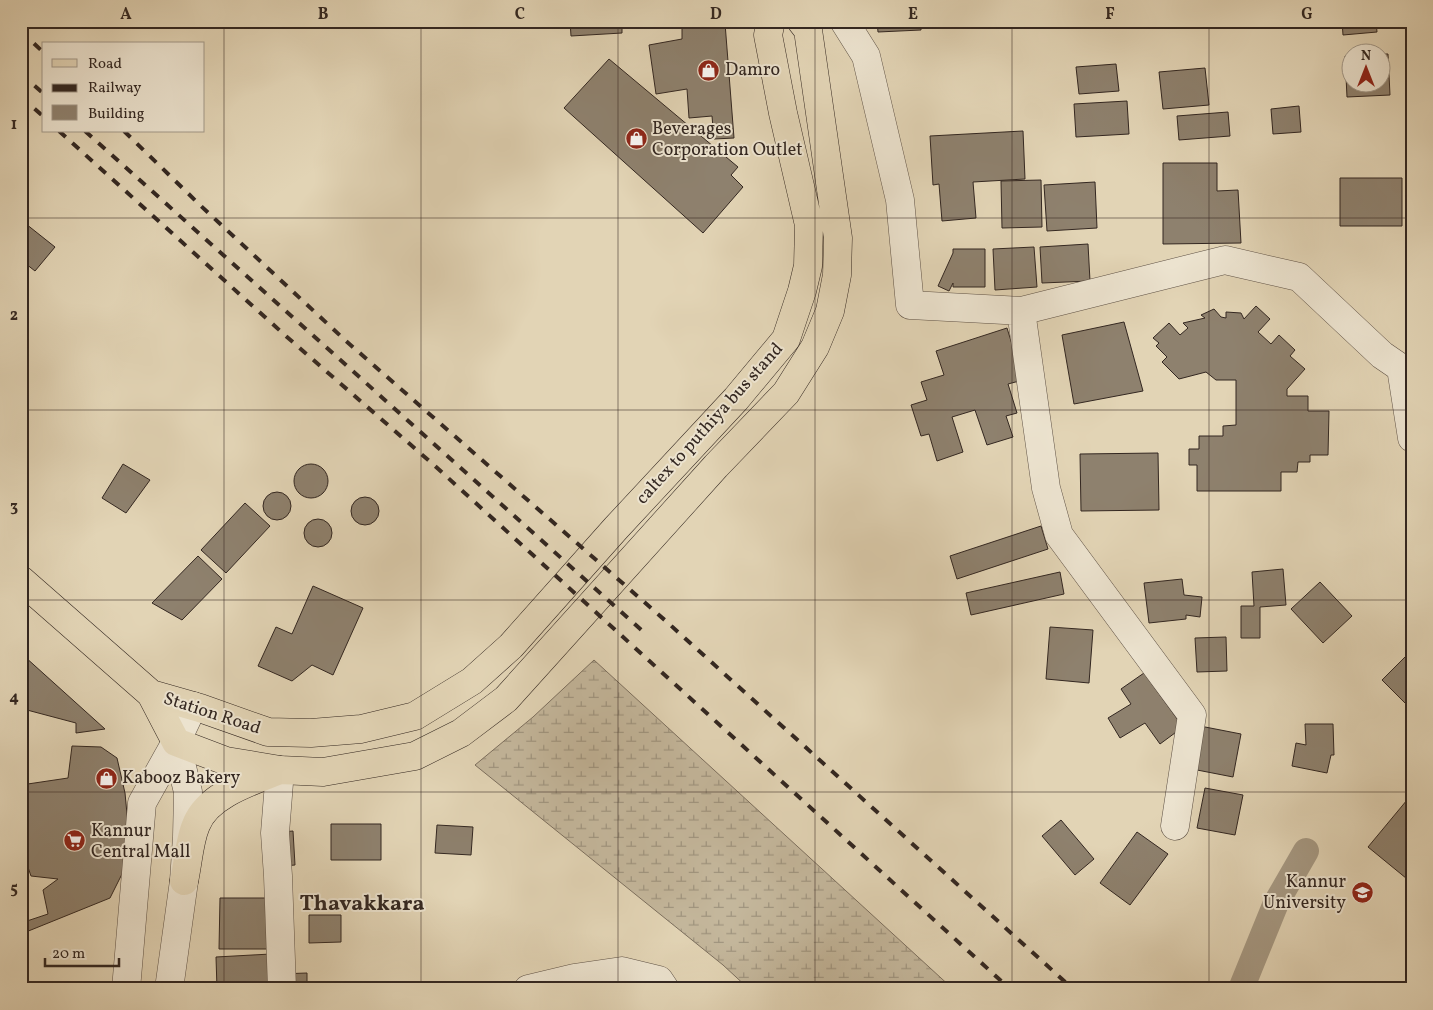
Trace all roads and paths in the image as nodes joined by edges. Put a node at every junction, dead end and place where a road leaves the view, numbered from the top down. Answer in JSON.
{"nodes":[{"id":1,"x":771,"y":21,"type":"edge"},
{"id":2,"x":801,"y":21,"type":"edge"},
{"id":3,"x":844,"y":21,"type":"edge"},
{"id":4,"x":1021,"y":312,"type":"junction"},
{"id":5,"x":1407,"y":364,"type":"edge"},
{"id":6,"x":1412,"y":438,"type":"edge"},
{"id":7,"x":21,"y":580,"type":"edge"},
{"id":8,"x":551,"y":600,"type":"joint"},
{"id":9,"x":151,"y":694,"type":"junction"},
{"id":10,"x":193,"y":706,"type":"junction"},
{"id":11,"x":176,"y":742,"type":"junction"},
{"id":12,"x":280,"y":770,"type":"junction"},
{"id":13,"x":1175,"y":826,"type":"dead end"},
{"id":14,"x":184,"y":881,"type":"junction"},
{"id":15,"x":126,"y":989,"type":"edge"},
{"id":16,"x":169,"y":989,"type":"edge"},
{"id":17,"x":282,"y":989,"type":"edge"},
{"id":18,"x":528,"y":989,"type":"edge"},
{"id":19,"x":665,"y":989,"type":"edge"}],
"edges":[{"from":1,"to":8,"type":"main road","name":"caltex to puthiya bus stand"},
{"from":2,"to":12,"type":"main road"},
{"from":3,"to":4,"type":"street"},
{"from":4,"to":5,"type":"street"},
{"from":4,"to":13,"type":"street"},
{"from":5,"to":6,"type":"street"},
{"from":7,"to":9,"type":"main road","name":"Station Road"},
{"from":8,"to":10,"type":"main road","name":"Station Road"},
{"from":9,"to":10,"type":"main road","name":"Station Road"},
{"from":9,"to":11,"type":"main road"},
{"from":10,"to":11,"type":"street"},
{"from":11,"to":12,"type":"main road"},
{"from":11,"to":14,"type":"street"},
{"from":11,"to":15,"type":"street"},
{"from":12,"to":14,"type":"main road"},
{"from":12,"to":17,"type":"street"},
{"from":14,"to":16,"type":"street"},
{"from":18,"to":19,"type":"street"}]}
